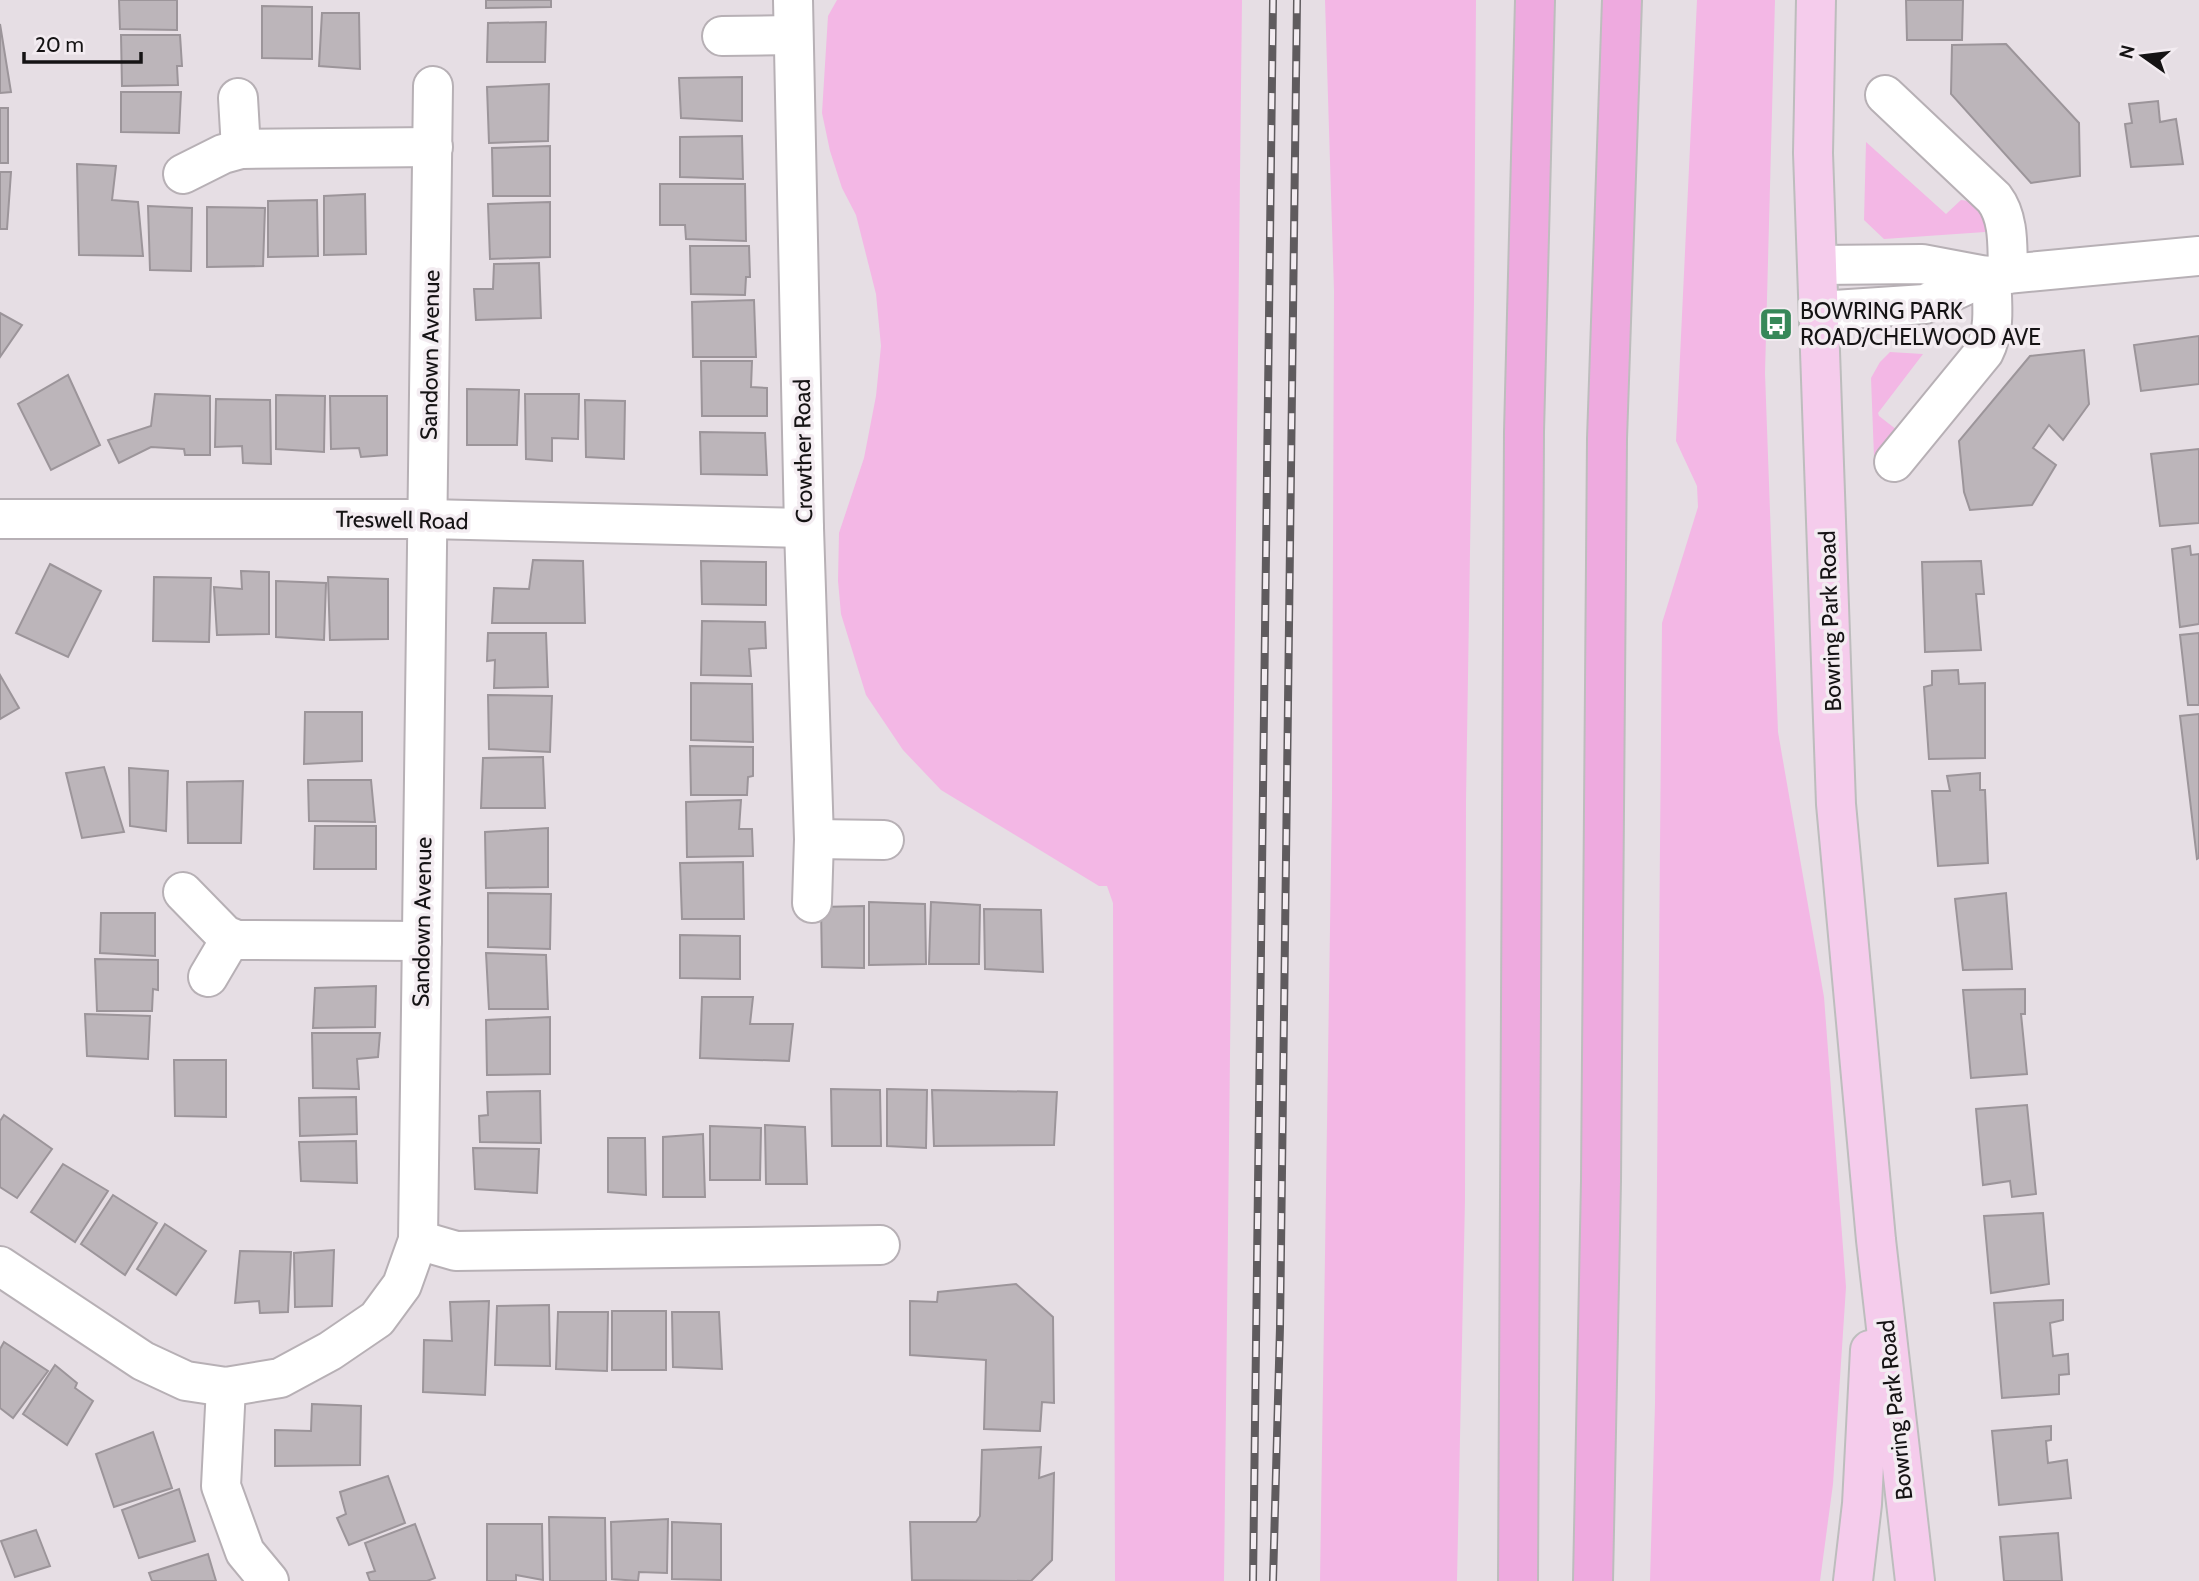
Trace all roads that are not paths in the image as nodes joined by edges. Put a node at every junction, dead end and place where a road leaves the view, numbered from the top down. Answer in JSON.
{"nodes":[{"id":1,"x":1535,"y":0,"type":"edge"},
{"id":2,"x":1622,"y":0,"type":"edge"},
{"id":3,"x":1815,"y":0,"type":"edge"},
{"id":4,"x":793,"y":17,"type":"edge"},
{"id":5,"x":722,"y":36,"type":"dead end"},
{"id":6,"x":433,"y":86,"type":"dead end"},
{"id":7,"x":1885,"y":95,"type":"dead end"},
{"id":8,"x":238,"y":98,"type":"dead end"},
{"id":9,"x":433,"y":147,"type":"junction"},
{"id":10,"x":241,"y":149,"type":"junction"},
{"id":11,"x":183,"y":174,"type":"dead end"},
{"id":12,"x":2199,"y":256,"type":"edge"},
{"id":13,"x":1818,"y":265,"type":"junction"},
{"id":14,"x":1995,"y":276,"type":"junction"},
{"id":15,"x":1819,"y":311,"type":"junction"},
{"id":16,"x":1894,"y":461,"type":"dead end"},
{"id":17,"x":0,"y":519,"type":"edge"},
{"id":18,"x":428,"y":519,"type":"junction"},
{"id":19,"x":804,"y":528,"type":"junction"},
{"id":20,"x":814,"y":839,"type":"junction"},
{"id":21,"x":884,"y":840,"type":"dead end"},
{"id":22,"x":183,"y":892,"type":"dead end"},
{"id":23,"x":812,"y":903,"type":"dead end"},
{"id":24,"x":231,"y":938,"type":"junction"},
{"id":25,"x":422,"y":942,"type":"junction"},
{"id":26,"x":208,"y":977,"type":"dead end"},
{"id":27,"x":418,"y":1240,"type":"junction"},
{"id":28,"x":1876,"y":1240,"type":"junction"},
{"id":29,"x":880,"y":1245,"type":"dead end"},
{"id":30,"x":0,"y":1266,"type":"edge"},
{"id":31,"x":226,"y":1387,"type":"junction"},
{"id":32,"x":270,"y":1581,"type":"edge"},
{"id":33,"x":1518,"y":1581,"type":"edge"},
{"id":34,"x":1593,"y":1581,"type":"edge"},
{"id":35,"x":1853,"y":1581,"type":"edge"},
{"id":36,"x":1915,"y":1581,"type":"edge"}],
"edges":[{"from":1,"to":33,"type":"highway"},
{"from":2,"to":34,"type":"highway"},
{"from":3,"to":13,"type":"main road","name":"Bowring Park Road"},
{"from":4,"to":5,"type":"street"},
{"from":4,"to":19,"type":"street","name":"Crowther Road"},
{"from":6,"to":9,"type":"street","name":"Sandown Avenue"},
{"from":7,"to":14,"type":"street"},
{"from":8,"to":10,"type":"street"},
{"from":9,"to":10,"type":"street"},
{"from":9,"to":18,"type":"street","name":"Sandown Avenue"},
{"from":10,"to":11,"type":"street"},
{"from":12,"to":14,"type":"street"},
{"from":13,"to":14,"type":"street"},
{"from":13,"to":15,"type":"main road","name":"Bowring Park Road"},
{"from":14,"to":15,"type":"street"},
{"from":14,"to":16,"type":"street"},
{"from":15,"to":28,"type":"main road","name":"Bowring Park Road"},
{"from":17,"to":18,"type":"street","name":"Treswell Road"},
{"from":18,"to":19,"type":"street","name":"Treswell Road"},
{"from":18,"to":25,"type":"street","name":"Sandown Avenue"},
{"from":19,"to":20,"type":"street","name":"Crowther Road"},
{"from":20,"to":21,"type":"street"},
{"from":20,"to":23,"type":"street","name":"Crowther Road"},
{"from":22,"to":24,"type":"street"},
{"from":24,"to":25,"type":"street"},
{"from":24,"to":26,"type":"street"},
{"from":25,"to":27,"type":"street","name":"Sandown Avenue"},
{"from":27,"to":29,"type":"street"},
{"from":27,"to":31,"type":"street","name":"Sandown Avenue"},
{"from":28,"to":35,"type":"main road","name":"Bowring Park Road"},
{"from":28,"to":36,"type":"main road","name":"Bowring Park Road"},
{"from":30,"to":31,"type":"street","name":"Sandown Avenue"},
{"from":31,"to":32,"type":"street"}]}
